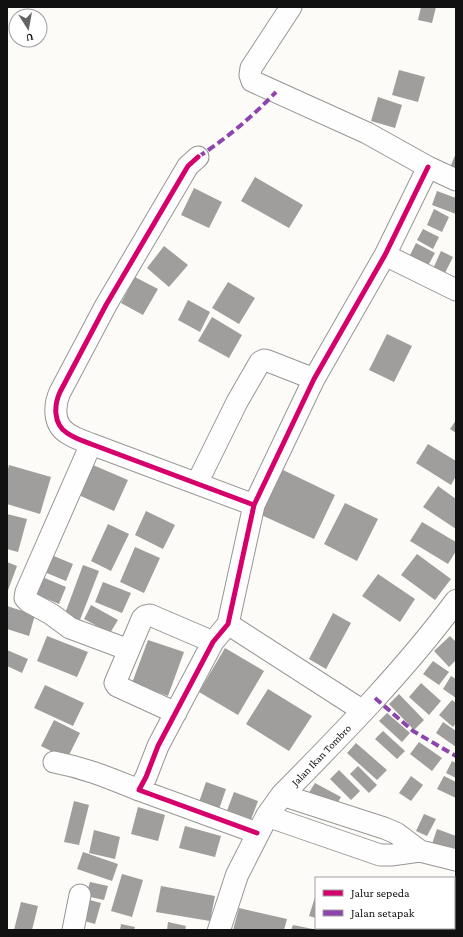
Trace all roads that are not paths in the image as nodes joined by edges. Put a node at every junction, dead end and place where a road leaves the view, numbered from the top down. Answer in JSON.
{"nodes":[{"id":1,"x":291,"y":7,"type":"edge"},
{"id":2,"x":198,"y":157,"type":"dead end"},
{"id":3,"x":428,"y":167,"type":"junction"},
{"id":4,"x":456,"y":180,"type":"edge"},
{"id":5,"x":385,"y":255,"type":"junction"},
{"id":6,"x":456,"y":290,"type":"edge"},
{"id":7,"x":314,"y":379,"type":"junction"},
{"id":8,"x":91,"y":444,"type":"junction"},
{"id":9,"x":197,"y":483,"type":"junction"},
{"id":10,"x":254,"y":505,"type":"junction"},
{"id":11,"x":456,"y":601,"type":"edge"},
{"id":12,"x":228,"y":624,"type":"junction"},
{"id":13,"x":213,"y":642,"type":"junction"},
{"id":14,"x":128,"y":650,"type":"junction"},
{"id":15,"x":363,"y":711,"type":"junction"},
{"id":16,"x":176,"y":713,"type":"junction"},
{"id":17,"x":54,"y":762,"type":"dead end"},
{"id":18,"x":139,"y":790,"type":"junction"},
{"id":19,"x":282,"y":795,"type":"junction"},
{"id":20,"x":262,"y":825,"type":"junction"},
{"id":21,"x":420,"y":851,"type":"junction"},
{"id":22,"x":456,"y":860,"type":"edge"},
{"id":23,"x":80,"y":895,"type":"dead end"},
{"id":24,"x":73,"y":930,"type":"edge"},
{"id":25,"x":219,"y":930,"type":"edge"}],
"edges":[{"from":1,"to":3,"type":"street"},
{"from":2,"to":8,"type":"street"},
{"from":3,"to":4,"type":"street"},
{"from":3,"to":5,"type":"street"},
{"from":5,"to":6,"type":"street"},
{"from":5,"to":7,"type":"street"},
{"from":7,"to":9,"type":"street"},
{"from":7,"to":10,"type":"street"},
{"from":8,"to":9,"type":"street"},
{"from":8,"to":14,"type":"street"},
{"from":9,"to":10,"type":"street"},
{"from":10,"to":12,"type":"street"},
{"from":11,"to":15,"type":"street","name":"Jalan Ikan Tombro"},
{"from":12,"to":13,"type":"street"},
{"from":12,"to":15,"type":"street"},
{"from":13,"to":14,"type":"street"},
{"from":13,"to":16,"type":"street"},
{"from":14,"to":16,"type":"street"},
{"from":15,"to":19,"type":"street","name":"Jalan Ikan Tombro"},
{"from":16,"to":18,"type":"street"},
{"from":17,"to":18,"type":"street"},
{"from":18,"to":20,"type":"street"},
{"from":19,"to":20,"type":"street","name":"Jalan Ikan Tombro"},
{"from":19,"to":21,"type":"street"},
{"from":20,"to":21,"type":"street"},
{"from":20,"to":25,"type":"street","name":"Jalan Ikan Tombro"},
{"from":21,"to":22,"type":"street"},
{"from":23,"to":24,"type":"street"}]}
